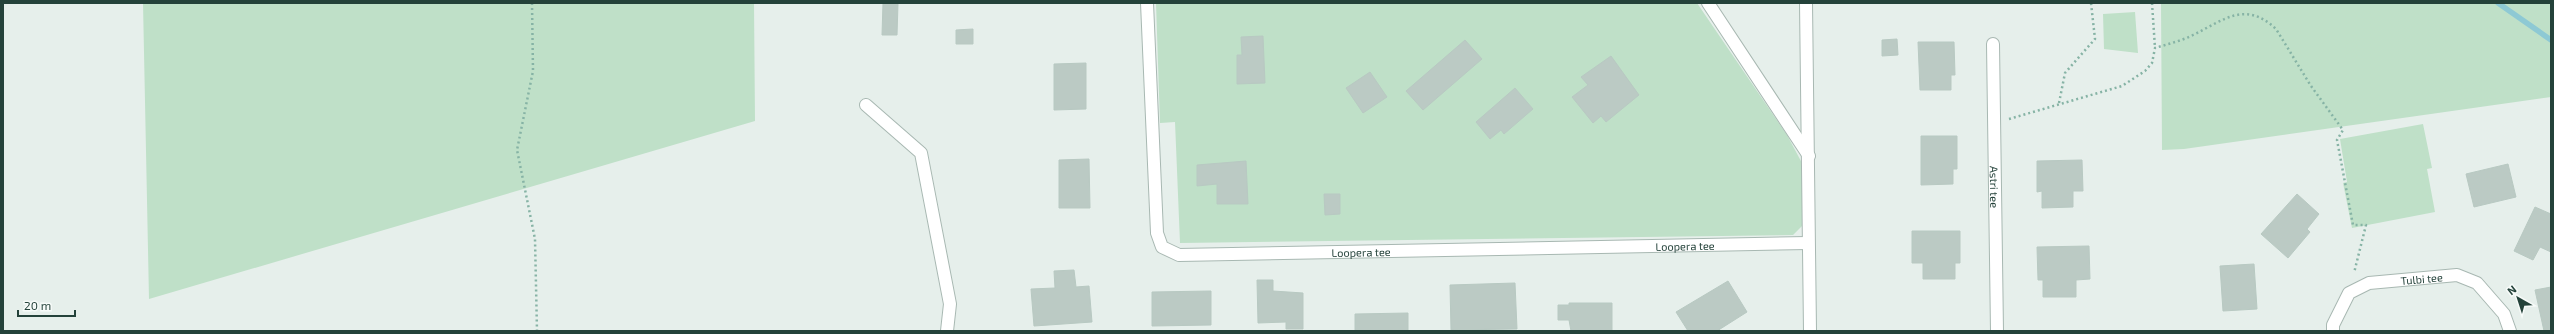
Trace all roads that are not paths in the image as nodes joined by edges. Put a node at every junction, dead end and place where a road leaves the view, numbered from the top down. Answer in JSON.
{"nodes":[{"id":1,"x":1147,"y":3,"type":"edge"},
{"id":2,"x":1708,"y":3,"type":"edge"},
{"id":3,"x":1806,"y":3,"type":"edge"},
{"id":4,"x":1993,"y":44,"type":"dead end"},
{"id":5,"x":866,"y":105,"type":"dead end"},
{"id":6,"x":1809,"y":156,"type":"junction"},
{"id":7,"x":1808,"y":243,"type":"junction"},
{"id":8,"x":947,"y":331,"type":"edge"},
{"id":9,"x":1810,"y":331,"type":"edge"},
{"id":10,"x":1997,"y":331,"type":"edge"},
{"id":11,"x":2333,"y":331,"type":"edge"},
{"id":12,"x":2510,"y":331,"type":"edge"}],
"edges":[{"from":1,"to":7,"type":"street","name":"Loopera tee"},
{"from":2,"to":6,"type":"street"},
{"from":3,"to":6,"type":"street"},
{"from":4,"to":10,"type":"street","name":"Astri tee"},
{"from":5,"to":8,"type":"street"},
{"from":6,"to":7,"type":"street"},
{"from":7,"to":9,"type":"street"},
{"from":11,"to":12,"type":"street","name":"Tulbi tee"}]}
